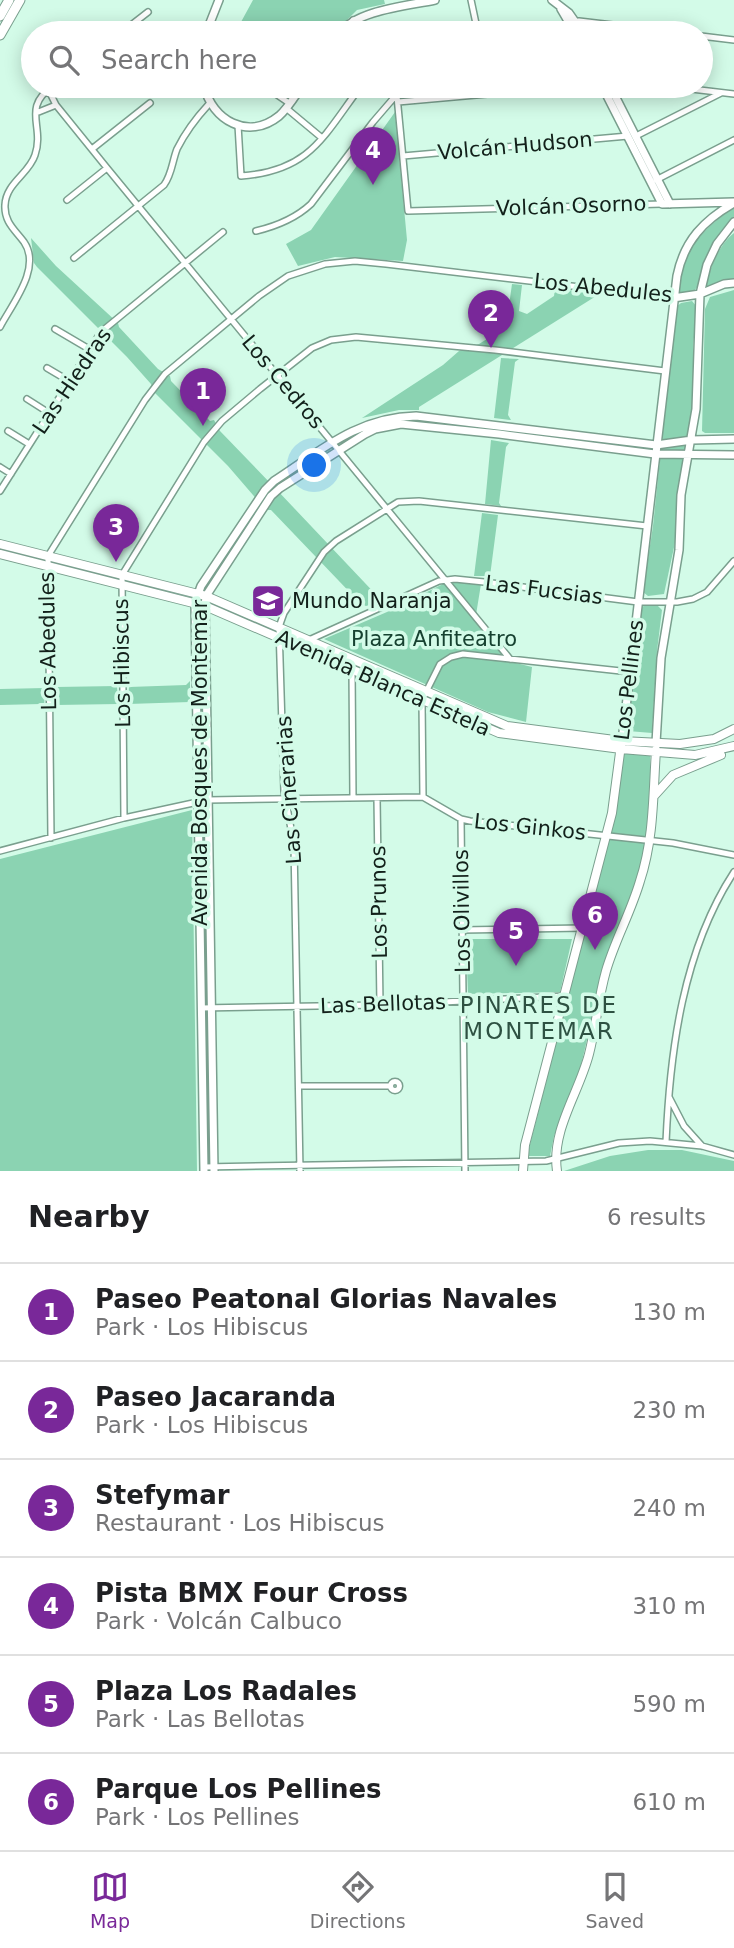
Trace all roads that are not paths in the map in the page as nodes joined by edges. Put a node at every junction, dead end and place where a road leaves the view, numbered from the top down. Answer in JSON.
{"nodes":[{"id":1,"x":9,"y":0,"type":"edge"},
{"id":2,"x":20,"y":0,"type":"edge"},
{"id":3,"x":219,"y":0,"type":"edge"},
{"id":4,"x":435,"y":0,"type":"edge"},
{"id":5,"x":471,"y":0,"type":"edge"},
{"id":6,"x":554,"y":1,"type":"edge"},
{"id":7,"x":148,"y":12,"type":"dead end"},
{"id":8,"x":0,"y":16,"type":"edge"},
{"id":9,"x":353,"y":20,"type":"edge"},
{"id":10,"x":136,"y":21,"type":"edge"},
{"id":11,"x":211,"y":21,"type":"edge"},
{"id":12,"x":475,"y":21,"type":"edge"},
{"id":13,"x":571,"y":21,"type":"edge"},
{"id":14,"x":0,"y":35,"type":"edge"},
{"id":15,"x":713,"y":37,"type":"edge"},
{"id":16,"x":734,"y":40,"type":"edge"},
{"id":17,"x":713,"y":92,"type":"edge"},
{"id":18,"x":721,"y":93,"type":"junction"},
{"id":19,"x":734,"y":94,"type":"edge"},
{"id":20,"x":713,"y":97,"type":"edge"},
{"id":21,"x":39,"y":98,"type":"edge"},
{"id":22,"x":54,"y":98,"type":"edge"},
{"id":23,"x":207,"y":98,"type":"edge"},
{"id":24,"x":278,"y":98,"type":"edge"},
{"id":25,"x":293,"y":98,"type":"edge"},
{"id":26,"x":352,"y":98,"type":"edge"},
{"id":27,"x":394,"y":98,"type":"edge"},
{"id":28,"x":398,"y":98,"type":"edge"},
{"id":29,"x":443,"y":98,"type":"edge"},
{"id":30,"x":609,"y":98,"type":"edge"},
{"id":31,"x":615,"y":98,"type":"edge"},
{"id":32,"x":711,"y":98,"type":"edge"},
{"id":33,"x":150,"y":103,"type":"dead end"},
{"id":34,"x":398,"y":103,"type":"junction"},
{"id":35,"x":209,"y":104,"type":"junction"},
{"id":36,"x":56,"y":105,"type":"junction"},
{"id":37,"x":287,"y":106,"type":"junction"},
{"id":38,"x":36,"y":113,"type":"junction"},
{"id":39,"x":238,"y":125,"type":"junction"},
{"id":40,"x":632,"y":136,"type":"junction"},
{"id":41,"x":322,"y":138,"type":"junction"},
{"id":42,"x":734,"y":140,"type":"edge"},
{"id":43,"x":92,"y":149,"type":"junction"},
{"id":44,"x":403,"y":156,"type":"junction"},
{"id":45,"x":107,"y":168,"type":"junction"},
{"id":46,"x":655,"y":181,"type":"junction"},
{"id":47,"x":67,"y":200,"type":"dead end"},
{"id":48,"x":734,"y":203,"type":"edge"},
{"id":49,"x":666,"y":204,"type":"junction"},
{"id":50,"x":139,"y":206,"type":"junction"},
{"id":51,"x":734,"y":222,"type":"edge"},
{"id":52,"x":256,"y":231,"type":"dead end"},
{"id":53,"x":223,"y":232,"type":"dead end"},
{"id":54,"x":74,"y":258,"type":"dead end"},
{"id":55,"x":185,"y":261,"type":"junction"},
{"id":56,"x":734,"y":283,"type":"edge"},
{"id":57,"x":700,"y":294,"type":"junction"},
{"id":58,"x":673,"y":298,"type":"junction"},
{"id":59,"x":231,"y":318,"type":"junction"},
{"id":60,"x":0,"y":327,"type":"edge"},
{"id":61,"x":55,"y":329,"type":"dead end"},
{"id":62,"x":89,"y":349,"type":"junction"},
{"id":63,"x":47,"y":369,"type":"dead end"},
{"id":64,"x":664,"y":371,"type":"junction"},
{"id":65,"x":278,"y":375,"type":"junction"},
{"id":66,"x":69,"y":381,"type":"junction"},
{"id":67,"x":27,"y":399,"type":"dead end"},
{"id":68,"x":49,"y":413,"type":"junction"},
{"id":69,"x":8,"y":431,"type":"dead end"},
{"id":70,"x":734,"y":439,"type":"edge"},
{"id":71,"x":692,"y":440,"type":"junction"},
{"id":72,"x":334,"y":443,"type":"junction"},
{"id":73,"x":29,"y":444,"type":"junction"},
{"id":74,"x":656,"y":445,"type":"junction"},
{"id":75,"x":340,"y":450,"type":"junction"},
{"id":76,"x":655,"y":454,"type":"junction"},
{"id":77,"x":690,"y":454,"type":"junction"},
{"id":78,"x":734,"y":455,"type":"edge"},
{"id":79,"x":0,"y":467,"type":"edge"},
{"id":80,"x":11,"y":474,"type":"junction"},
{"id":81,"x":0,"y":491,"type":"edge"},
{"id":82,"x":387,"y":508,"type":"junction"},
{"id":83,"x":647,"y":526,"type":"junction"},
{"id":84,"x":0,"y":544,"type":"edge"},
{"id":85,"x":0,"y":554,"type":"edge"},
{"id":86,"x":48,"y":561,"type":"junction"},
{"id":87,"x":734,"y":561,"type":"edge"},
{"id":88,"x":122,"y":575,"type":"junction"},
{"id":89,"x":447,"y":580,"type":"junction"},
{"id":90,"x":121,"y":584,"type":"junction"},
{"id":91,"x":202,"y":595,"type":"junction"},
{"id":92,"x":638,"y":602,"type":"junction"},
{"id":93,"x":670,"y":603,"type":"junction"},
{"id":94,"x":200,"y":605,"type":"junction"},
{"id":95,"x":279,"y":628,"type":"junction"},
{"id":96,"x":280,"y":638,"type":"junction"},
{"id":97,"x":309,"y":640,"type":"junction"},
{"id":98,"x":510,"y":659,"type":"junction"},
{"id":99,"x":355,"y":660,"type":"junction"},
{"id":100,"x":352,"y":669,"type":"junction"},
{"id":101,"x":630,"y":672,"type":"junction"},
{"id":102,"x":426,"y":691,"type":"junction"},
{"id":103,"x":422,"y":700,"type":"junction"},
{"id":104,"x":734,"y":729,"type":"edge"},
{"id":105,"x":621,"y":745,"type":"junction"},
{"id":106,"x":733,"y":747,"type":"edge"},
{"id":107,"x":656,"y":748,"type":"junction"},
{"id":108,"x":654,"y":796,"type":"junction"},
{"id":109,"x":423,"y":797,"type":"junction"},
{"id":110,"x":353,"y":798,"type":"junction"},
{"id":111,"x":377,"y":798,"type":"junction"},
{"id":112,"x":285,"y":799,"type":"junction"},
{"id":113,"x":207,"y":800,"type":"junction"},
{"id":114,"x":198,"y":801,"type":"junction"},
{"id":115,"x":124,"y":818,"type":"junction"},
{"id":116,"x":461,"y":819,"type":"junction"},
{"id":117,"x":606,"y":836,"type":"junction"},
{"id":118,"x":51,"y":838,"type":"junction"},
{"id":119,"x":649,"y":842,"type":"junction"},
{"id":120,"x":0,"y":851,"type":"edge"},
{"id":121,"x":734,"y":855,"type":"edge"},
{"id":122,"x":734,"y":872,"type":"edge"},
{"id":123,"x":583,"y":928,"type":"junction"},
{"id":124,"x":461,"y":930,"type":"junction"},
{"id":125,"x":565,"y":996,"type":"junction"},
{"id":126,"x":463,"y":1000,"type":"junction"},
{"id":127,"x":380,"y":1005,"type":"junction"},
{"id":128,"x":297,"y":1007,"type":"junction"},
{"id":129,"x":201,"y":1008,"type":"junction"},
{"id":130,"x":211,"y":1008,"type":"junction"},
{"id":131,"x":299,"y":1086,"type":"junction"},
{"id":132,"x":390,"y":1086,"type":"dead end"},
{"id":133,"x":669,"y":1096,"type":"junction"},
{"id":134,"x":666,"y":1142,"type":"junction"},
{"id":135,"x":702,"y":1146,"type":"junction"},
{"id":136,"x":734,"y":1155,"type":"edge"},
{"id":137,"x":555,"y":1160,"type":"junction"},
{"id":138,"x":522,"y":1166,"type":"edge"},
{"id":139,"x":465,"y":1167,"type":"edge"},
{"id":140,"x":300,"y":1168,"type":"edge"},
{"id":141,"x":382,"y":1168,"type":"edge"},
{"id":142,"x":204,"y":1169,"type":"edge"},
{"id":143,"x":214,"y":1169,"type":"edge"},
{"id":144,"x":557,"y":1171,"type":"edge"}],
"edges":[{"from":1,"to":8,"type":"main road"},
{"from":2,"to":14,"type":"main road"},
{"from":3,"to":11,"type":"street"},
{"from":4,"to":9,"type":"street"},
{"from":5,"to":12,"type":"street"},
{"from":6,"to":13,"type":"street"},
{"from":7,"to":10,"type":"street"},
{"from":15,"to":16,"type":"street"},
{"from":17,"to":18,"type":"street"},
{"from":18,"to":19,"type":"street"},
{"from":18,"to":20,"type":"street"},
{"from":21,"to":38,"type":"street"},
{"from":22,"to":36,"type":"street","name":"Los Cedros"},
{"from":23,"to":35,"type":"street"},
{"from":24,"to":37,"type":"street"},
{"from":25,"to":37,"type":"street"},
{"from":26,"to":41,"type":"street"},
{"from":27,"to":52,"type":"street"},
{"from":28,"to":34,"type":"street"},
{"from":29,"to":34,"type":"street"},
{"from":30,"to":40,"type":"street"},
{"from":31,"to":40,"type":"street"},
{"from":32,"to":40,"type":"street"},
{"from":33,"to":43,"type":"street"},
{"from":34,"to":44,"type":"street"},
{"from":35,"to":39,"type":"street"},
{"from":35,"to":50,"type":"street"},
{"from":36,"to":38,"type":"street"},
{"from":36,"to":43,"type":"street","name":"Los Cedros"},
{"from":37,"to":39,"type":"street"},
{"from":37,"to":41,"type":"street"},
{"from":38,"to":60,"type":"street"},
{"from":39,"to":41,"type":"street"},
{"from":40,"to":44,"type":"street","name":"Volcán Hudson"},
{"from":40,"to":46,"type":"street"},
{"from":42,"to":46,"type":"street"},
{"from":43,"to":45,"type":"street","name":"Los Cedros"},
{"from":44,"to":49,"type":"street","name":"Volcán Osorno"},
{"from":45,"to":47,"type":"street"},
{"from":45,"to":50,"type":"street","name":"Los Cedros"},
{"from":46,"to":49,"type":"street"},
{"from":48,"to":49,"type":"street","name":"Volcán Osorno"},
{"from":48,"to":58,"type":"street","name":"Los Pellines"},
{"from":50,"to":54,"type":"street"},
{"from":50,"to":55,"type":"street","name":"Los Cedros"},
{"from":51,"to":57,"type":"street","name":"Los Pellines"},
{"from":53,"to":55,"type":"street","name":"Las Hiedras"},
{"from":55,"to":59,"type":"street","name":"Los Cedros"},
{"from":55,"to":62,"type":"street","name":"Las Hiedras"},
{"from":56,"to":57,"type":"street","name":"Los Abedules"},
{"from":57,"to":58,"type":"street","name":"Los Abedules"},
{"from":57,"to":71,"type":"street","name":"Los Pellines"},
{"from":58,"to":59,"type":"street","name":"Los Abedules"},
{"from":58,"to":64,"type":"street","name":"Los Pellines"},
{"from":59,"to":65,"type":"street","name":"Los Cedros"},
{"from":59,"to":86,"type":"street","name":"Los Abedules"},
{"from":61,"to":62,"type":"street"},
{"from":62,"to":66,"type":"street","name":"Las Hiedras"},
{"from":63,"to":66,"type":"street"},
{"from":64,"to":65,"type":"street","name":"Los Hibiscus"},
{"from":64,"to":74,"type":"street","name":"Los Pellines"},
{"from":65,"to":72,"type":"street","name":"Los Cedros"},
{"from":65,"to":88,"type":"street","name":"Los Hibiscus"},
{"from":66,"to":68,"type":"street","name":"Las Hiedras"},
{"from":67,"to":68,"type":"street"},
{"from":68,"to":73,"type":"street","name":"Las Hiedras"},
{"from":69,"to":73,"type":"street"},
{"from":70,"to":71,"type":"street","name":"Avenida Bosques de Montemar"},
{"from":71,"to":74,"type":"street","name":"Avenida Bosques de Montemar"},
{"from":71,"to":77,"type":"street","name":"Los Pellines"},
{"from":72,"to":74,"type":"street","name":"Avenida Bosques de Montemar"},
{"from":72,"to":75,"type":"street","name":"Los Cedros"},
{"from":72,"to":91,"type":"street","name":"Avenida Bosques de Montemar"},
{"from":73,"to":80,"type":"street","name":"Las Hiedras"},
{"from":74,"to":76,"type":"street","name":"Los Pellines"},
{"from":75,"to":76,"type":"street","name":"Avenida Bosques de Montemar"},
{"from":75,"to":82,"type":"street","name":"Los Cedros"},
{"from":75,"to":91,"type":"street","name":"Avenida Bosques de Montemar"},
{"from":76,"to":77,"type":"street","name":"Avenida Bosques de Montemar"},
{"from":76,"to":83,"type":"street","name":"Los Pellines"},
{"from":77,"to":78,"type":"street","name":"Avenida Bosques de Montemar"},
{"from":77,"to":93,"type":"street","name":"Los Pellines"},
{"from":79,"to":80,"type":"street"},
{"from":80,"to":81,"type":"street","name":"Las Hiedras"},
{"from":82,"to":83,"type":"street"},
{"from":82,"to":89,"type":"street","name":"Los Cedros"},
{"from":82,"to":95,"type":"street"},
{"from":83,"to":92,"type":"street","name":"Los Pellines"},
{"from":84,"to":86,"type":"main road","name":"Avenida Blanca Estela"},
{"from":85,"to":86,"type":"main road","name":"Avenida Blanca Estela"},
{"from":86,"to":88,"type":"main road","name":"Avenida Blanca Estela"},
{"from":86,"to":90,"type":"main road","name":"Avenida Blanca Estela"},
{"from":86,"to":118,"type":"street","name":"Los Abedules"},
{"from":87,"to":93,"type":"street","name":"Las Fucsias"},
{"from":88,"to":90,"type":"street","name":"Los Hibiscus"},
{"from":88,"to":91,"type":"main road","name":"Avenida Blanca Estela"},
{"from":89,"to":92,"type":"street","name":"Las Fucsias"},
{"from":89,"to":97,"type":"street","name":"Las Fucsias"},
{"from":89,"to":98,"type":"street","name":"Los Cedros"},
{"from":90,"to":94,"type":"main road","name":"Avenida Blanca Estela"},
{"from":90,"to":115,"type":"street","name":"Los Hibiscus"},
{"from":91,"to":94,"type":"street","name":"Avenida Bosques de Montemar"},
{"from":91,"to":95,"type":"main road","name":"Avenida Blanca Estela"},
{"from":92,"to":93,"type":"street","name":"Las Fucsias"},
{"from":92,"to":101,"type":"street","name":"Los Pellines"},
{"from":93,"to":107,"type":"street","name":"Los Pellines"},
{"from":94,"to":96,"type":"main road","name":"Avenida Blanca Estela"},
{"from":94,"to":113,"type":"street","name":"Avenida Bosques de Montemar"},
{"from":94,"to":114,"type":"street","name":"Avenida Bosques de Montemar"},
{"from":95,"to":96,"type":"street","name":"Las Cinerarias"},
{"from":95,"to":97,"type":"main road","name":"Avenida Blanca Estela"},
{"from":96,"to":100,"type":"main road","name":"Avenida Blanca Estela"},
{"from":96,"to":112,"type":"street","name":"Las Cinerarias"},
{"from":97,"to":99,"type":"main road","name":"Avenida Blanca Estela"},
{"from":98,"to":101,"type":"street"},
{"from":98,"to":102,"type":"street"},
{"from":99,"to":100,"type":"street"},
{"from":99,"to":102,"type":"main road","name":"Avenida Blanca Estela"},
{"from":100,"to":103,"type":"main road","name":"Avenida Blanca Estela"},
{"from":100,"to":110,"type":"street"},
{"from":101,"to":105,"type":"street","name":"Los Pellines"},
{"from":102,"to":103,"type":"street"},
{"from":102,"to":105,"type":"main road","name":"Avenida Blanca Estela"},
{"from":103,"to":105,"type":"main road","name":"Avenida Blanca Estela"},
{"from":103,"to":109,"type":"street"},
{"from":104,"to":107,"type":"main road","name":"Avenida Blanca Estela"},
{"from":105,"to":107,"type":"main road","name":"Avenida Blanca Estela"},
{"from":105,"to":117,"type":"main road","name":"Los Pellines"},
{"from":106,"to":107,"type":"main road","name":"Avenida Blanca Estela"},
{"from":106,"to":108,"type":"main road"},
{"from":107,"to":108,"type":"main road","name":"Los Pellines"},
{"from":108,"to":119,"type":"main road","name":"Los Pellines"},
{"from":109,"to":111,"type":"street"},
{"from":109,"to":116,"type":"street","name":"Los Ginkos"},
{"from":110,"to":111,"type":"street"},
{"from":110,"to":112,"type":"street"},
{"from":111,"to":127,"type":"street","name":"Los Prunos"},
{"from":112,"to":113,"type":"street"},
{"from":112,"to":128,"type":"street","name":"Las Cinerarias"},
{"from":113,"to":114,"type":"street"},
{"from":113,"to":130,"type":"street","name":"Avenida Bosques de Montemar"},
{"from":114,"to":115,"type":"street"},
{"from":114,"to":129,"type":"street","name":"Avenida Bosques de Montemar"},
{"from":115,"to":118,"type":"street"},
{"from":116,"to":117,"type":"street","name":"Los Ginkos"},
{"from":116,"to":124,"type":"street","name":"Los Olivillos"},
{"from":117,"to":119,"type":"street","name":"Los Ginkos"},
{"from":117,"to":123,"type":"main road","name":"Los Pellines"},
{"from":118,"to":120,"type":"street"},
{"from":119,"to":121,"type":"street","name":"Los Ginkos"},
{"from":119,"to":137,"type":"main road","name":"Los Pellines"},
{"from":122,"to":133,"type":"street"},
{"from":123,"to":124,"type":"street"},
{"from":123,"to":125,"type":"main road","name":"Los Pellines"},
{"from":124,"to":126,"type":"street","name":"Los Olivillos"},
{"from":125,"to":126,"type":"street","name":"Las Bellotas"},
{"from":125,"to":138,"type":"main road","name":"Los Pellines"},
{"from":126,"to":127,"type":"street","name":"Las Bellotas"},
{"from":126,"to":139,"type":"street","name":"Los Olivillos"},
{"from":127,"to":128,"type":"street","name":"Las Bellotas"},
{"from":128,"to":130,"type":"street","name":"Las Bellotas"},
{"from":128,"to":131,"type":"street","name":"Las Cinerarias"},
{"from":129,"to":130,"type":"street","name":"Las Bellotas"},
{"from":129,"to":142,"type":"street","name":"Avenida Bosques de Montemar"},
{"from":130,"to":143,"type":"street","name":"Avenida Bosques de Montemar"},
{"from":131,"to":132,"type":"street"},
{"from":131,"to":140,"type":"street","name":"Las Cinerarias"},
{"from":133,"to":134,"type":"street"},
{"from":133,"to":135,"type":"street"},
{"from":134,"to":135,"type":"street"},
{"from":134,"to":137,"type":"street"},
{"from":135,"to":136,"type":"street"},
{"from":137,"to":138,"type":"street"},
{"from":137,"to":144,"type":"main road","name":"Los Pellines"},
{"from":138,"to":139,"type":"street"},
{"from":139,"to":141,"type":"street"},
{"from":140,"to":141,"type":"street"},
{"from":140,"to":143,"type":"street"},
{"from":142,"to":143,"type":"street"}]}
